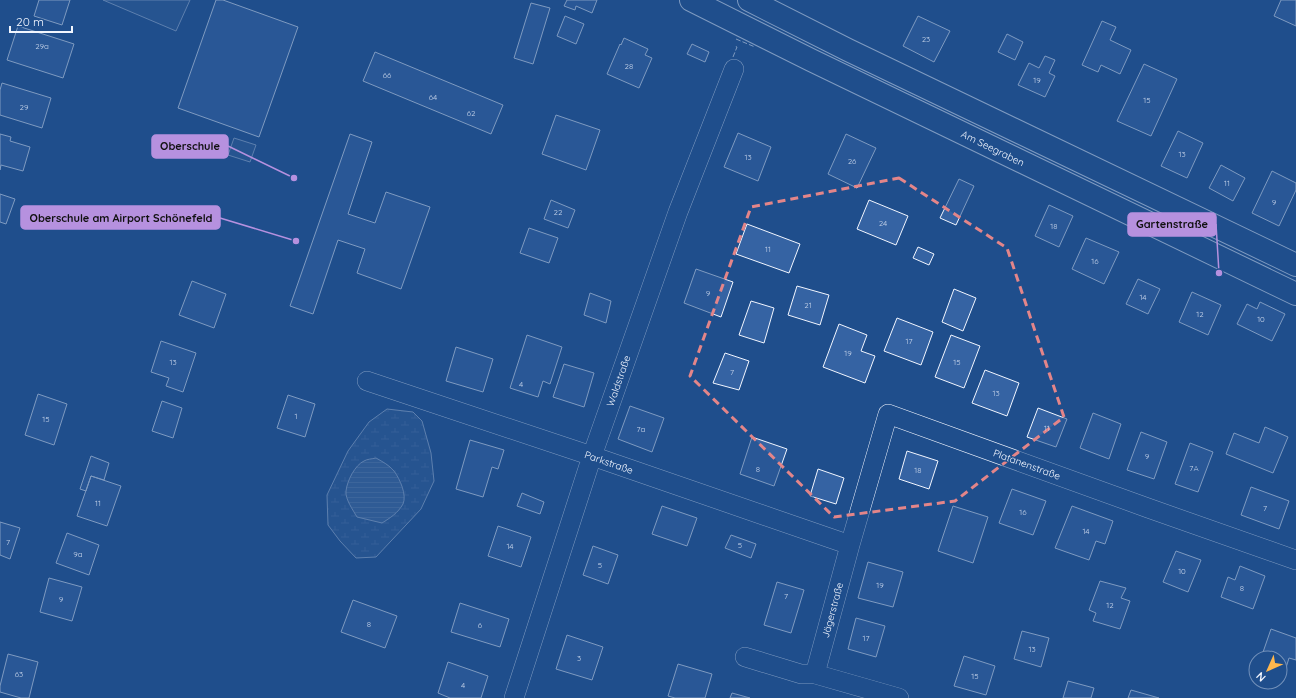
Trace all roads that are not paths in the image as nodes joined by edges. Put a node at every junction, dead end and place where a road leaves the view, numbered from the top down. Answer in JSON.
{"nodes":[{"id":1,"x":691,"y":0,"type":"edge"},
{"id":2,"x":749,"y":0,"type":"edge"},
{"id":3,"x":734,"y":69,"type":"dead end"},
{"id":4,"x":1296,"y":265,"type":"edge"},
{"id":5,"x":1296,"y":294,"type":"edge"},
{"id":6,"x":367,"y":381,"type":"dead end"},
{"id":7,"x":592,"y":456,"type":"junction"},
{"id":8,"x":850,"y":545,"type":"junction"},
{"id":9,"x":1296,"y":560,"type":"edge"},
{"id":10,"x":745,"y":657,"type":"dead end"},
{"id":11,"x":815,"y":674,"type":"junction"},
{"id":12,"x":514,"y":698,"type":"edge"},
{"id":13,"x":899,"y":698,"type":"edge"}],
"edges":[{"from":1,"to":5,"type":"main road","name":"Am Seegraben"},
{"from":2,"to":4,"type":"main road"},
{"from":3,"to":7,"type":"street","name":"Waldstraße"},
{"from":6,"to":7,"type":"street","name":"Parkstraße"},
{"from":7,"to":8,"type":"street","name":"Parkstraße"},
{"from":7,"to":12,"type":"street","name":"Waldstraße"},
{"from":8,"to":9,"type":"street","name":"Platanenstraße"},
{"from":8,"to":11,"type":"street","name":"Jägerstraße"},
{"from":10,"to":11,"type":"street"},
{"from":11,"to":13,"type":"street"}]}
